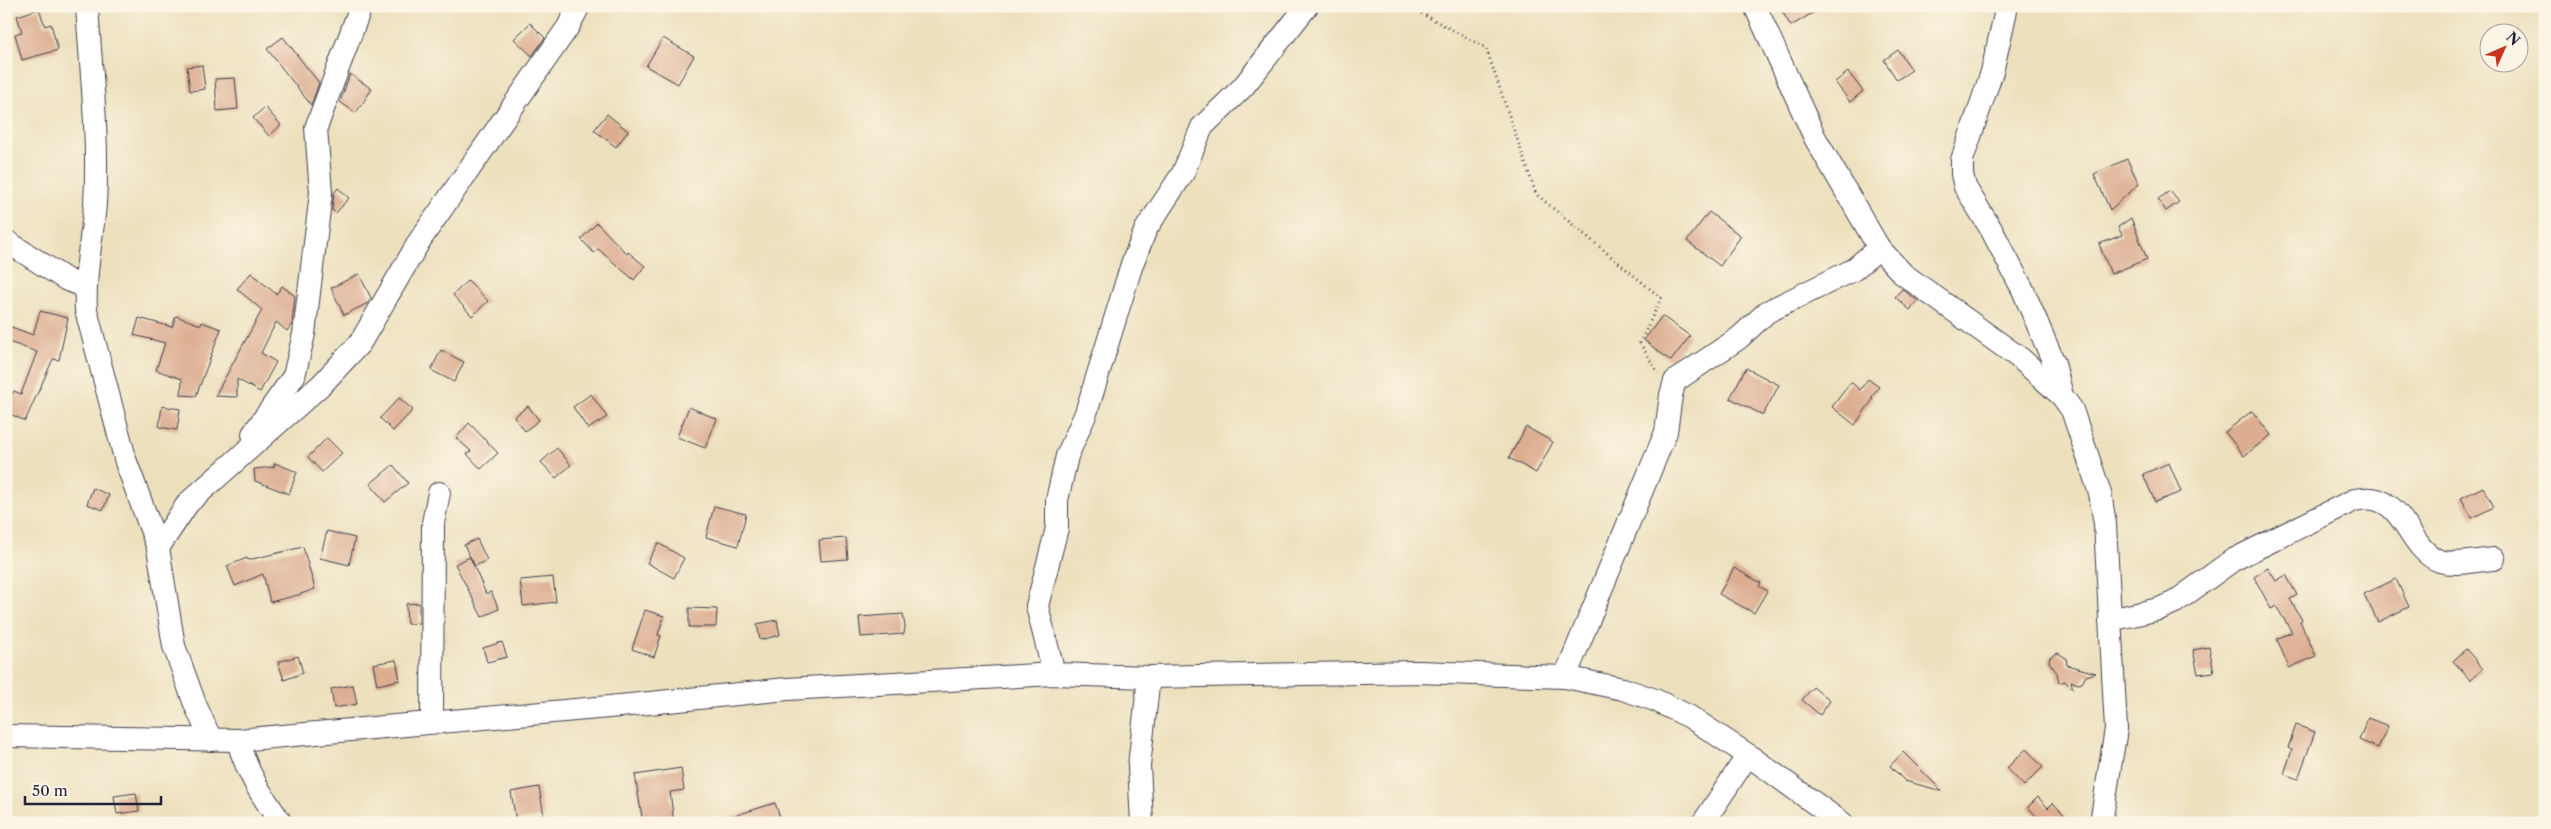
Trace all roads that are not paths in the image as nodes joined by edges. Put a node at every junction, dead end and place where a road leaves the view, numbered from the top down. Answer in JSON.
{"nodes":[{"id":1,"x":87,"y":6,"type":"edge"},
{"id":2,"x":361,"y":6,"type":"edge"},
{"id":3,"x":579,"y":6,"type":"edge"},
{"id":4,"x":1307,"y":6,"type":"edge"},
{"id":5,"x":1755,"y":6,"type":"edge"},
{"id":6,"x":2007,"y":6,"type":"edge"},
{"id":7,"x":6,"y":242,"type":"edge"},
{"id":8,"x":1879,"y":248,"type":"junction"},
{"id":9,"x":84,"y":286,"type":"junction"},
{"id":10,"x":2062,"y":396,"type":"junction"},
{"id":11,"x":232,"y":463,"type":"junction"},
{"id":12,"x":439,"y":493,"type":"dead end"},
{"id":13,"x":158,"y":548,"type":"junction"},
{"id":14,"x":2494,"y":558,"type":"dead end"},
{"id":15,"x":2110,"y":620,"type":"junction"},
{"id":16,"x":1054,"y":674,"type":"junction"},
{"id":17,"x":1149,"y":677,"type":"junction"},
{"id":18,"x":1564,"y":677,"type":"junction"},
{"id":19,"x":432,"y":722,"type":"junction"},
{"id":20,"x":6,"y":736,"type":"edge"},
{"id":21,"x":211,"y":740,"type":"junction"},
{"id":22,"x":238,"y":740,"type":"junction"},
{"id":23,"x":1748,"y":755,"type":"junction"},
{"id":24,"x":281,"y":823,"type":"edge"},
{"id":25,"x":1142,"y":823,"type":"edge"},
{"id":26,"x":1703,"y":823,"type":"edge"},
{"id":27,"x":1842,"y":823,"type":"edge"},
{"id":28,"x":2101,"y":823,"type":"edge"}],
"edges":[{"from":1,"to":9,"type":"street"},
{"from":2,"to":11,"type":"street"},
{"from":3,"to":11,"type":"street"},
{"from":4,"to":16,"type":"street"},
{"from":5,"to":8,"type":"street"},
{"from":6,"to":10,"type":"street"},
{"from":7,"to":9,"type":"street"},
{"from":8,"to":10,"type":"street"},
{"from":8,"to":18,"type":"street"},
{"from":9,"to":13,"type":"street"},
{"from":10,"to":15,"type":"street"},
{"from":11,"to":13,"type":"street"},
{"from":12,"to":19,"type":"street"},
{"from":13,"to":21,"type":"street"},
{"from":14,"to":15,"type":"street"},
{"from":15,"to":28,"type":"street"},
{"from":16,"to":17,"type":"street"},
{"from":16,"to":19,"type":"street"},
{"from":17,"to":18,"type":"street"},
{"from":17,"to":25,"type":"street"},
{"from":18,"to":23,"type":"street"},
{"from":19,"to":22,"type":"street"},
{"from":20,"to":21,"type":"street"},
{"from":21,"to":22,"type":"street"},
{"from":22,"to":24,"type":"street"},
{"from":23,"to":26,"type":"street"},
{"from":23,"to":27,"type":"street"}]}
